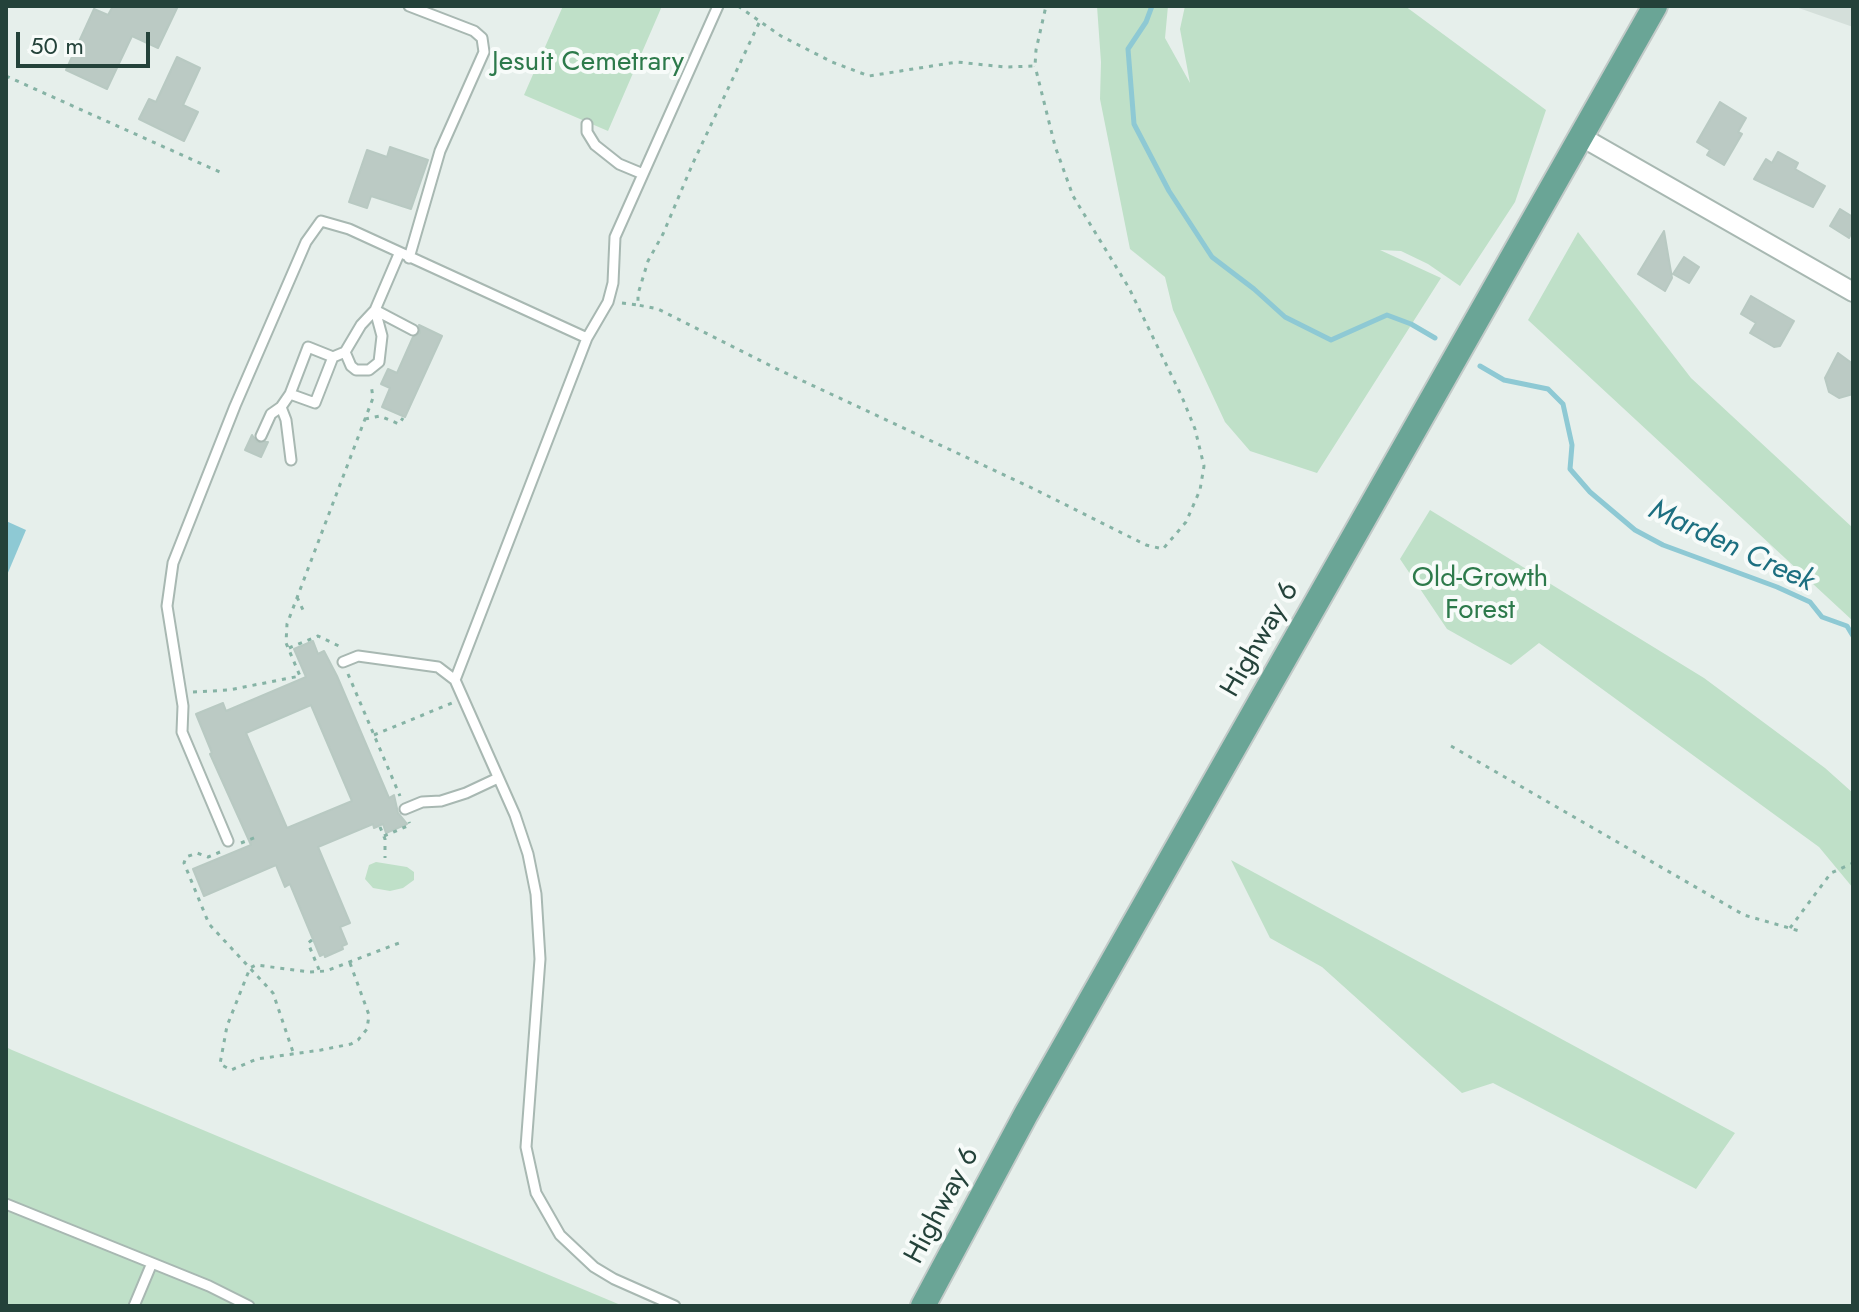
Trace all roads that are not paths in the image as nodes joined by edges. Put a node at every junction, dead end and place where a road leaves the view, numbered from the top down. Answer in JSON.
{"nodes":[{"id":1,"x":409,"y":6,"type":"edge"},
{"id":2,"x":718,"y":6,"type":"edge"},
{"id":3,"x":1655,"y":6,"type":"edge"},
{"id":4,"x":587,"y":124,"type":"dead end"},
{"id":5,"x":1580,"y":136,"type":"junction"},
{"id":6,"x":643,"y":174,"type":"junction"},
{"id":7,"x":404,"y":256,"type":"junction"},
{"id":8,"x":1853,"y":292,"type":"edge"},
{"id":9,"x":375,"y":310,"type":"junction"},
{"id":10,"x":413,"y":330,"type":"dead end"},
{"id":11,"x":587,"y":338,"type":"junction"},
{"id":12,"x":345,"y":352,"type":"junction"},
{"id":13,"x":333,"y":357,"type":"junction"},
{"id":14,"x":290,"y":394,"type":"junction"},
{"id":15,"x":281,"y":407,"type":"junction"},
{"id":16,"x":261,"y":436,"type":"dead end"},
{"id":17,"x":291,"y":460,"type":"dead end"},
{"id":18,"x":343,"y":662,"type":"dead end"},
{"id":19,"x":455,"y":680,"type":"junction"},
{"id":20,"x":498,"y":778,"type":"junction"},
{"id":21,"x":404,"y":804,"type":"road end"},
{"id":22,"x":230,"y":844,"type":"road end"},
{"id":23,"x":6,"y":1204,"type":"edge"},
{"id":24,"x":152,"y":1263,"type":"junction"},
{"id":25,"x":134,"y":1306,"type":"edge"},
{"id":26,"x":249,"y":1306,"type":"edge"},
{"id":27,"x":675,"y":1306,"type":"edge"},
{"id":28,"x":923,"y":1306,"type":"edge"}],
"edges":[{"from":1,"to":7,"type":"lane"},
{"from":2,"to":6,"type":"lane"},
{"from":3,"to":5,"type":"main road","name":"Highway 6"},
{"from":4,"to":6,"type":"lane"},
{"from":5,"to":8,"type":"street"},
{"from":5,"to":28,"type":"main road","name":"Highway 6"},
{"from":6,"to":11,"type":"lane"},
{"from":7,"to":9,"type":"lane"},
{"from":7,"to":11,"type":"lane"},
{"from":7,"to":22,"type":"lane"},
{"from":9,"to":10,"type":"lane"},
{"from":9,"to":12,"type":"lane"},
{"from":9,"to":12,"type":"lane"},
{"from":11,"to":19,"type":"lane"},
{"from":12,"to":13,"type":"lane"},
{"from":13,"to":14,"type":"lane"},
{"from":13,"to":14,"type":"lane"},
{"from":14,"to":15,"type":"lane"},
{"from":15,"to":16,"type":"lane"},
{"from":15,"to":17,"type":"lane"},
{"from":18,"to":19,"type":"lane"},
{"from":19,"to":20,"type":"lane"},
{"from":20,"to":21,"type":"lane"},
{"from":20,"to":27,"type":"lane"},
{"from":23,"to":24,"type":"lane"},
{"from":24,"to":25,"type":"lane"},
{"from":24,"to":26,"type":"lane"}]}
